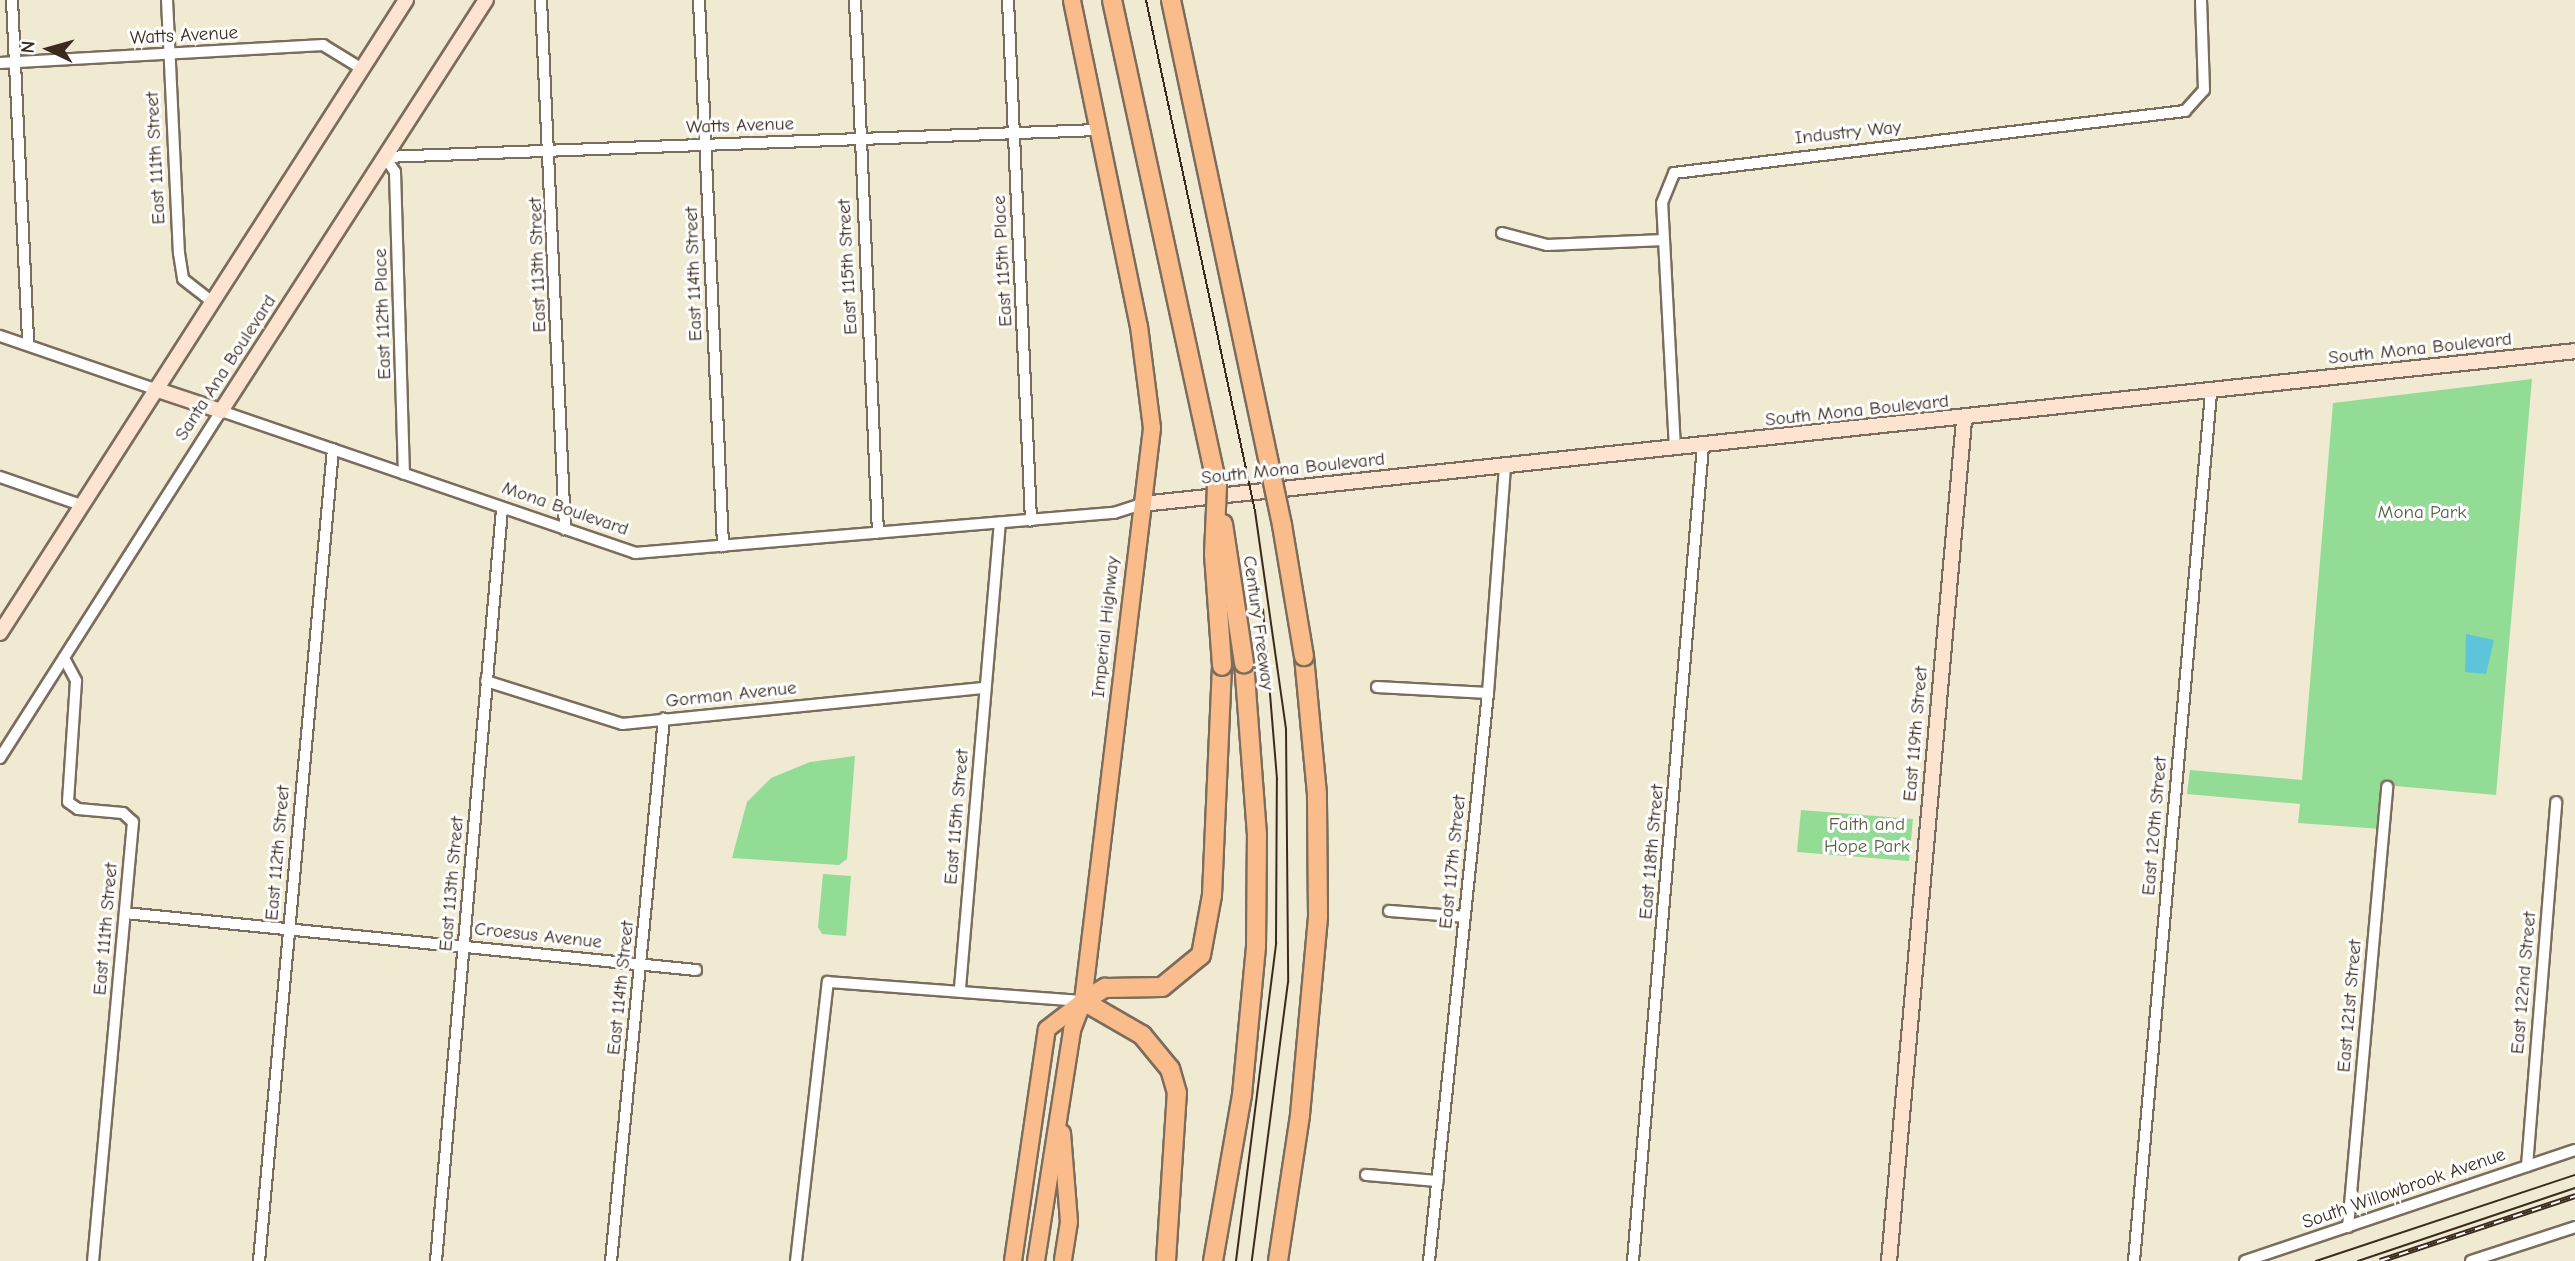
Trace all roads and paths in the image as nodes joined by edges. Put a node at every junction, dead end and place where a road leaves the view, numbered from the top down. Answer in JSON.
{"nodes":[{"id":1,"x":12,"y":0,"type":"edge"},
{"id":2,"x":167,"y":0,"type":"edge"},
{"id":3,"x":406,"y":0,"type":"edge"},
{"id":4,"x":486,"y":0,"type":"edge"},
{"id":5,"x":541,"y":0,"type":"edge"},
{"id":6,"x":699,"y":0,"type":"edge"},
{"id":7,"x":855,"y":0,"type":"edge"},
{"id":8,"x":1008,"y":0,"type":"edge"},
{"id":9,"x":1072,"y":0,"type":"edge"},
{"id":10,"x":1112,"y":0,"type":"edge"},
{"id":11,"x":1171,"y":0,"type":"edge"},
{"id":12,"x":2201,"y":0,"type":"edge"},
{"id":13,"x":169,"y":55,"type":"junction"},
{"id":14,"x":14,"y":62,"type":"junction"},
{"id":15,"x":0,"y":63,"type":"edge"},
{"id":16,"x":362,"y":69,"type":"junction"},
{"id":17,"x":1097,"y":130,"type":"junction"},
{"id":18,"x":1014,"y":133,"type":"junction"},
{"id":19,"x":860,"y":139,"type":"junction"},
{"id":20,"x":706,"y":144,"type":"junction"},
{"id":21,"x":551,"y":152,"type":"junction"},
{"id":22,"x":385,"y":158,"type":"junction"},
{"id":23,"x":1502,"y":233,"type":"dead end"},
{"id":24,"x":1664,"y":240,"type":"junction"},
{"id":25,"x":210,"y":300,"type":"junction"},
{"id":26,"x":0,"y":335,"type":"edge"},
{"id":27,"x":28,"y":345,"type":"junction"},
{"id":28,"x":2575,"y":351,"type":"edge"},
{"id":29,"x":155,"y":389,"type":"junction"},
{"id":30,"x":2211,"y":393,"type":"junction"},
{"id":31,"x":221,"y":411,"type":"junction"},
{"id":32,"x":1964,"y":419,"type":"junction"},
{"id":33,"x":1703,"y":446,"type":"junction"},
{"id":34,"x":333,"y":449,"type":"junction"},
{"id":35,"x":1675,"y":449,"type":"junction"},
{"id":36,"x":1505,"y":467,"type":"junction"},
{"id":37,"x":404,"y":474,"type":"junction"},
{"id":38,"x":0,"y":477,"type":"edge"},
{"id":39,"x":1217,"y":485,"type":"junction"},
{"id":40,"x":1142,"y":504,"type":"junction"},
{"id":41,"x":81,"y":505,"type":"junction"},
{"id":42,"x":502,"y":509,"type":"junction"},
{"id":43,"x":1031,"y":520,"type":"junction"},
{"id":44,"x":1000,"y":523,"type":"junction"},
{"id":45,"x":565,"y":529,"type":"junction"},
{"id":46,"x":878,"y":533,"type":"junction"},
{"id":47,"x":723,"y":546,"type":"junction"},
{"id":48,"x":0,"y":633,"type":"edge"},
{"id":49,"x":64,"y":658,"type":"junction"},
{"id":50,"x":486,"y":681,"type":"junction"},
{"id":51,"x":1377,"y":687,"type":"dead end"},
{"id":52,"x":985,"y":688,"type":"junction"},
{"id":53,"x":1488,"y":693,"type":"junction"},
{"id":54,"x":664,"y":719,"type":"junction"},
{"id":55,"x":0,"y":758,"type":"edge"},
{"id":56,"x":2387,"y":787,"type":"dead end"},
{"id":57,"x":2556,"y":802,"type":"dead end"},
{"id":58,"x":1389,"y":911,"type":"dead end"},
{"id":59,"x":125,"y":913,"type":"junction"},
{"id":60,"x":1465,"y":917,"type":"junction"},
{"id":61,"x":289,"y":929,"type":"junction"},
{"id":62,"x":465,"y":946,"type":"junction"},
{"id":63,"x":642,"y":964,"type":"junction"},
{"id":64,"x":696,"y":970,"type":"dead end"},
{"id":65,"x":960,"y":988,"type":"junction"},
{"id":66,"x":1083,"y":1001,"type":"junction"},
{"id":67,"x":1060,"y":1106,"type":"junction"},
{"id":68,"x":2575,"y":1150,"type":"edge"},
{"id":69,"x":2527,"y":1166,"type":"junction"},
{"id":70,"x":1366,"y":1175,"type":"dead end"},
{"id":71,"x":1438,"y":1181,"type":"junction"},
{"id":72,"x":2347,"y":1227,"type":"junction"},
{"id":73,"x":2575,"y":1227,"type":"edge"},
{"id":74,"x":93,"y":1261,"type":"edge"},
{"id":75,"x":259,"y":1261,"type":"edge"},
{"id":76,"x":436,"y":1261,"type":"edge"},
{"id":77,"x":611,"y":1261,"type":"edge"},
{"id":78,"x":796,"y":1261,"type":"edge"},
{"id":79,"x":1013,"y":1261,"type":"edge"},
{"id":80,"x":1036,"y":1261,"type":"edge"},
{"id":81,"x":1063,"y":1261,"type":"edge"},
{"id":82,"x":1166,"y":1261,"type":"edge"},
{"id":83,"x":1213,"y":1261,"type":"edge"},
{"id":84,"x":1278,"y":1261,"type":"edge"},
{"id":85,"x":1430,"y":1261,"type":"edge"},
{"id":86,"x":1633,"y":1261,"type":"edge"},
{"id":87,"x":1889,"y":1261,"type":"edge"},
{"id":88,"x":2134,"y":1261,"type":"edge"},
{"id":89,"x":2245,"y":1261,"type":"edge"},
{"id":90,"x":2471,"y":1261,"type":"edge"}],
"edges":[{"from":1,"to":14,"type":"street"},
{"from":2,"to":13,"type":"street","name":"East 111th Street"},
{"from":3,"to":16,"type":"street"},
{"from":4,"to":22,"type":"street","name":"Santa Ana Boulevard"},
{"from":5,"to":21,"type":"street","name":"East 113th Street"},
{"from":6,"to":20,"type":"street","name":"East 114th Street"},
{"from":7,"to":19,"type":"street","name":"East 115th Street"},
{"from":8,"to":18,"type":"street","name":"East 115th Place"},
{"from":9,"to":17,"type":"main road","name":"Imperial Highway"},
{"from":10,"to":39,"type":"highway","name":"Century Freeway"},
{"from":11,"to":84,"type":"highway","name":"Century Freeway","bridge":true},
{"from":12,"to":24,"type":"street","name":"Industry Way"},
{"from":13,"to":14,"type":"street","name":"Watts Avenue"},
{"from":13,"to":16,"type":"street","name":"Watts Avenue"},
{"from":13,"to":25,"type":"street","name":"East 111th Street"},
{"from":14,"to":15,"type":"street","name":"Watts Avenue"},
{"from":14,"to":27,"type":"street"},
{"from":16,"to":25,"type":"street"},
{"from":17,"to":18,"type":"street","name":"Watts Avenue"},
{"from":17,"to":40,"type":"main road","name":"Imperial Highway"},
{"from":18,"to":19,"type":"street","name":"Watts Avenue"},
{"from":18,"to":43,"type":"street","name":"East 115th Place"},
{"from":19,"to":20,"type":"street","name":"Watts Avenue"},
{"from":19,"to":46,"type":"street","name":"East 115th Street"},
{"from":20,"to":21,"type":"street","name":"Watts Avenue"},
{"from":20,"to":47,"type":"street","name":"East 114th Street"},
{"from":21,"to":22,"type":"street","name":"Watts Avenue"},
{"from":21,"to":45,"type":"street","name":"East 113th Street"},
{"from":22,"to":31,"type":"street","name":"Santa Ana Boulevard"},
{"from":22,"to":37,"type":"street","name":"East 112th Place"},
{"from":23,"to":24,"type":"street"},
{"from":24,"to":35,"type":"street","name":"Industry Way"},
{"from":25,"to":29,"type":"street"},
{"from":26,"to":27,"type":"street","name":"Mona Boulevard"},
{"from":27,"to":29,"type":"street","name":"Mona Boulevard"},
{"from":28,"to":30,"type":"street","name":"South Mona Boulevard"},
{"from":29,"to":31,"type":"street","name":"Mona Boulevard"},
{"from":29,"to":41,"type":"street"},
{"from":30,"to":32,"type":"street","name":"South Mona Boulevard"},
{"from":30,"to":88,"type":"street","name":"East 120th Street"},
{"from":31,"to":34,"type":"street","name":"Mona Boulevard"},
{"from":31,"to":49,"type":"street","name":"Santa Ana Boulevard"},
{"from":32,"to":33,"type":"street","name":"South Mona Boulevard"},
{"from":32,"to":87,"type":"street","name":"East 119th Street"},
{"from":33,"to":35,"type":"street","name":"South Mona Boulevard"},
{"from":33,"to":86,"type":"street","name":"East 118th Street"},
{"from":34,"to":37,"type":"street","name":"Mona Boulevard"},
{"from":34,"to":61,"type":"street","name":"East 112th Street"},
{"from":35,"to":36,"type":"street","name":"South Mona Boulevard"},
{"from":36,"to":40,"type":"street","name":"South Mona Boulevard"},
{"from":36,"to":53,"type":"street","name":"East 117th Street"},
{"from":37,"to":42,"type":"street","name":"Mona Boulevard"},
{"from":38,"to":41,"type":"street"},
{"from":39,"to":66,"type":"highway","bridge":true},
{"from":39,"to":83,"type":"highway","name":"Century Freeway","bridge":true},
{"from":40,"to":43,"type":"street","name":"Mona Boulevard"},
{"from":40,"to":66,"type":"main road","name":"Imperial Highway"},
{"from":41,"to":48,"type":"street"},
{"from":42,"to":45,"type":"street","name":"Mona Boulevard"},
{"from":42,"to":50,"type":"street","name":"East 113th Street"},
{"from":43,"to":44,"type":"street","name":"Mona Boulevard"},
{"from":44,"to":46,"type":"street","name":"Mona Boulevard"},
{"from":44,"to":52,"type":"street","name":"East 115th Street"},
{"from":45,"to":47,"type":"street","name":"Mona Boulevard"},
{"from":46,"to":47,"type":"street","name":"Mona Boulevard"},
{"from":49,"to":55,"type":"street","name":"Santa Ana Boulevard"},
{"from":49,"to":59,"type":"street","name":"East 111th Street"},
{"from":50,"to":54,"type":"street","name":"Gorman Avenue"},
{"from":50,"to":62,"type":"street","name":"East 113th Street"},
{"from":51,"to":53,"type":"street"},
{"from":52,"to":54,"type":"street","name":"Gorman Avenue"},
{"from":52,"to":65,"type":"street","name":"East 115th Street"},
{"from":53,"to":60,"type":"street","name":"East 117th Street"},
{"from":54,"to":63,"type":"street","name":"East 114th Street"},
{"from":56,"to":72,"type":"street","name":"East 121st Street"},
{"from":57,"to":69,"type":"street","name":"East 122nd Street"},
{"from":58,"to":60,"type":"street"},
{"from":59,"to":61,"type":"street","name":"Croesus Avenue"},
{"from":59,"to":74,"type":"street","name":"East 111th Street"},
{"from":60,"to":71,"type":"street","name":"East 117th Street"},
{"from":61,"to":62,"type":"street","name":"Croesus Avenue"},
{"from":61,"to":75,"type":"street","name":"East 112th Street"},
{"from":62,"to":63,"type":"street","name":"Croesus Avenue"},
{"from":62,"to":76,"type":"street","name":"East 113th Street"},
{"from":63,"to":64,"type":"street","name":"Croesus Avenue"},
{"from":63,"to":77,"type":"street","name":"East 114th Street"},
{"from":65,"to":66,"type":"street"},
{"from":65,"to":78,"type":"street"},
{"from":66,"to":67,"type":"main road","name":"Imperial Highway"},
{"from":66,"to":79,"type":"main road"},
{"from":66,"to":82,"type":"highway"},
{"from":67,"to":80,"type":"main road","name":"Imperial Highway"},
{"from":67,"to":81,"type":"main road"},
{"from":68,"to":69,"type":"street","name":"South Willowbrook Avenue"},
{"from":69,"to":72,"type":"street","name":"South Willowbrook Avenue"},
{"from":70,"to":71,"type":"street"},
{"from":71,"to":85,"type":"street","name":"East 117th Street"},
{"from":72,"to":89,"type":"street","name":"South Willowbrook Avenue"},
{"from":73,"to":90,"type":"street"}]}
